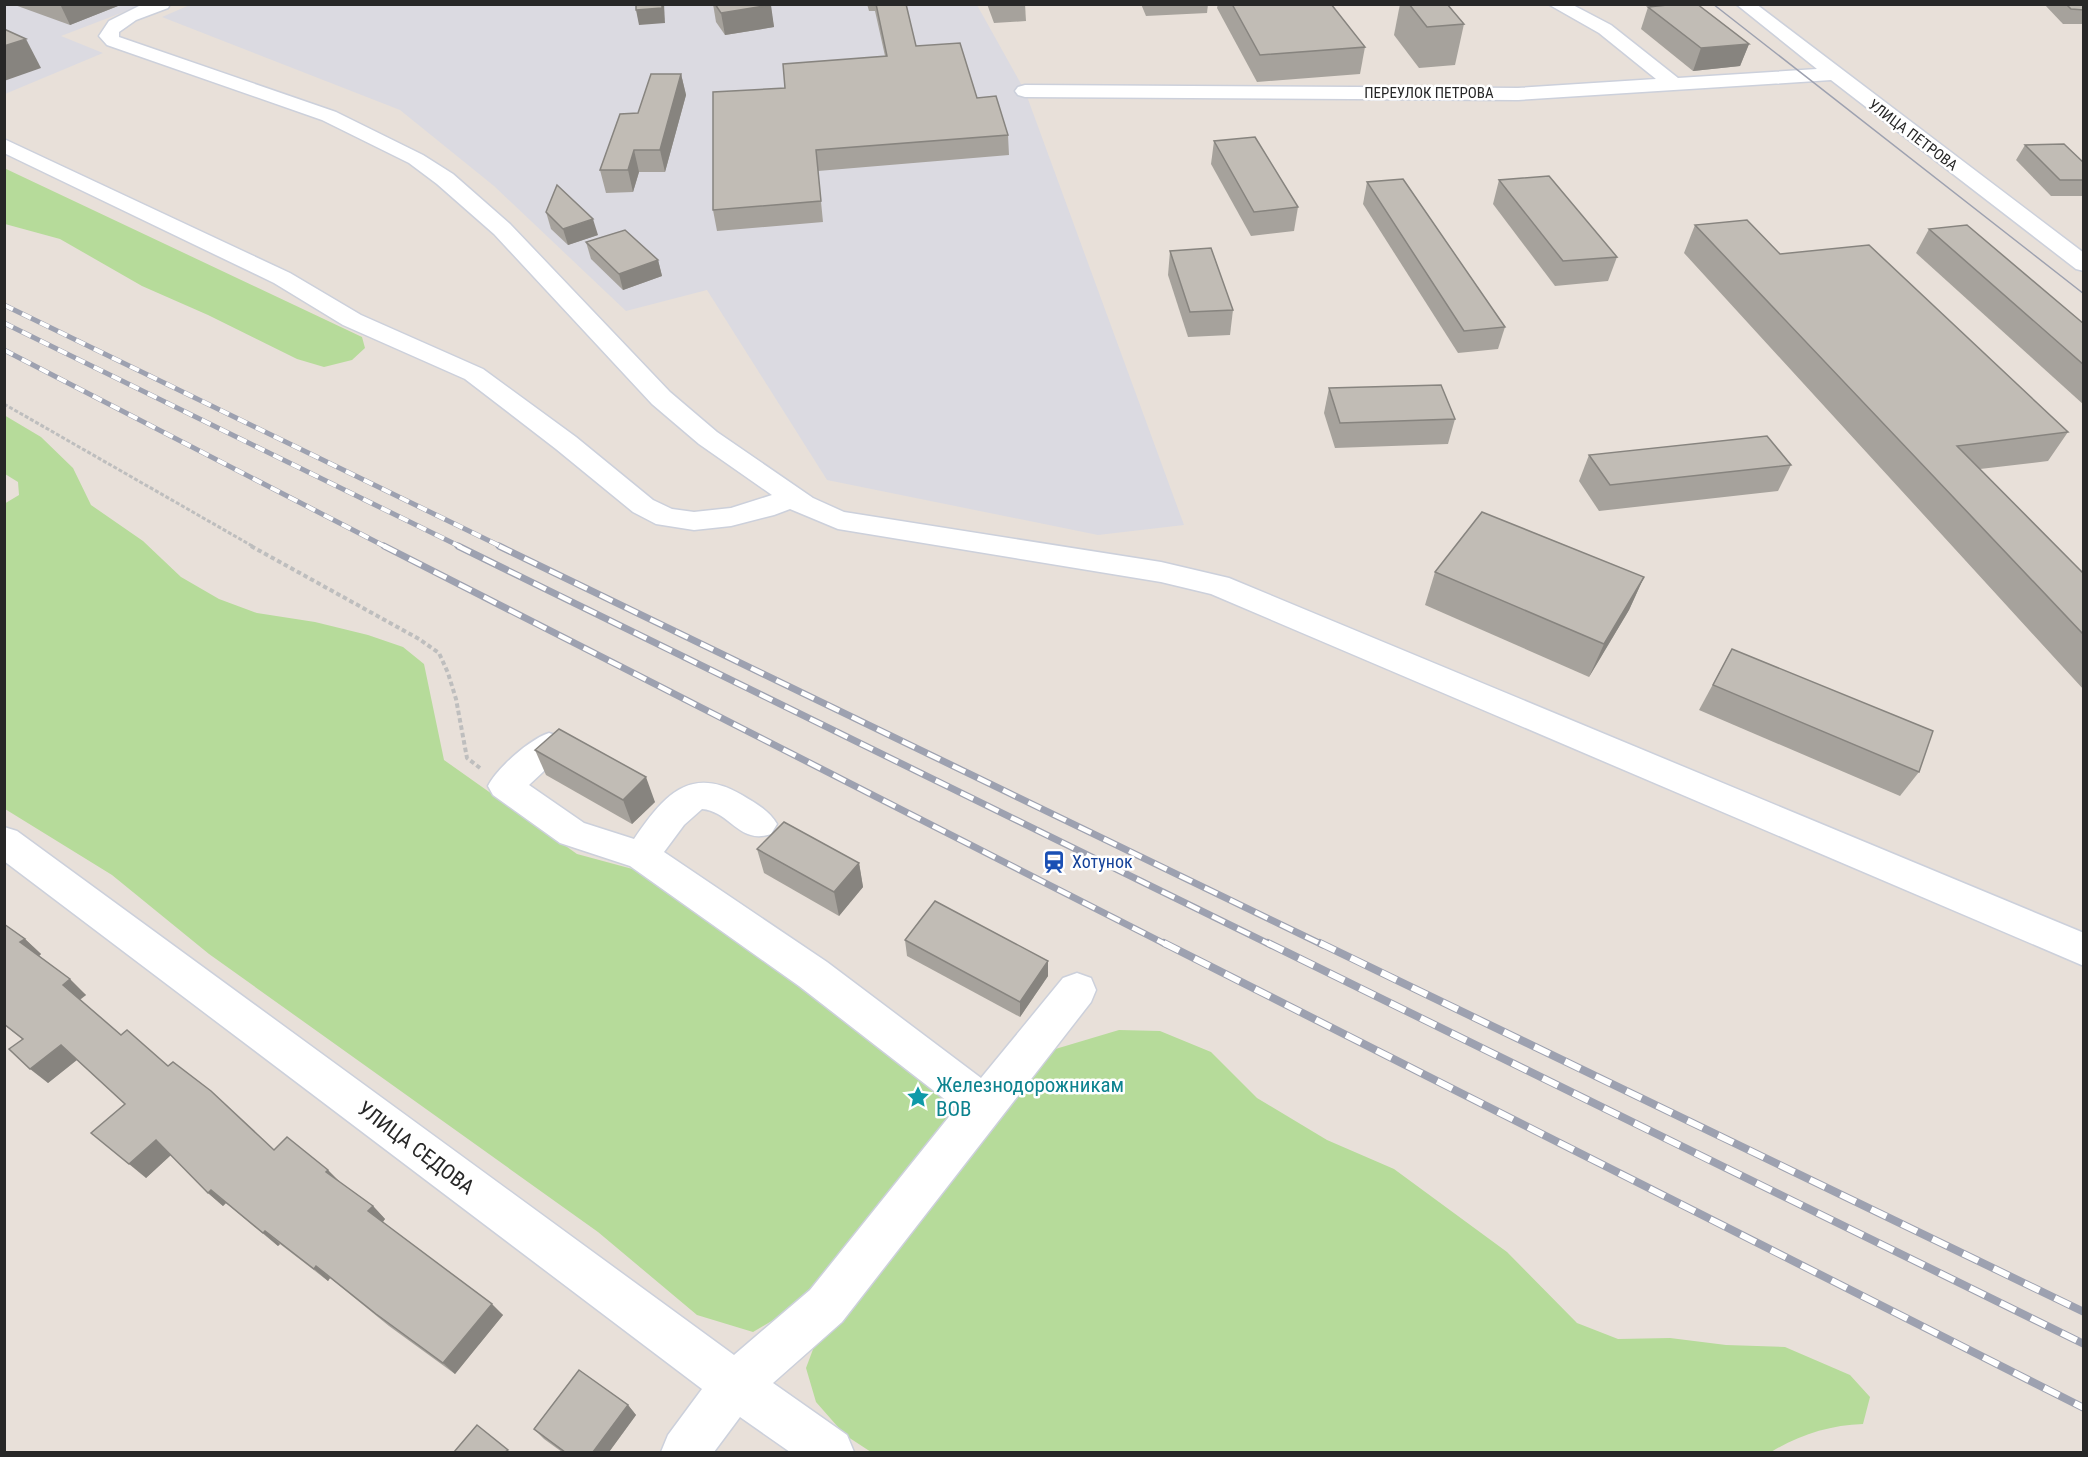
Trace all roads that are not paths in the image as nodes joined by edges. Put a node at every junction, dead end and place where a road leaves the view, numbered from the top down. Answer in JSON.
{"nodes":[{"id":1,"x":162,"y":4,"type":"edge"},
{"id":2,"x":1557,"y":4,"type":"edge"},
{"id":3,"x":1744,"y":4,"type":"edge"},
{"id":4,"x":1833,"y":74,"type":"junction"},
{"id":5,"x":1673,"y":84,"type":"junction"},
{"id":6,"x":1025,"y":91,"type":"dead end"},
{"id":7,"x":4,"y":146,"type":"edge"},
{"id":8,"x":2084,"y":264,"type":"edge"},
{"id":9,"x":793,"y":497,"type":"junction"},
{"id":10,"x":549,"y":746,"type":"edge"},
{"id":11,"x":759,"y":824,"type":"dead end"},
{"id":12,"x":4,"y":841,"type":"edge"},
{"id":13,"x":642,"y":856,"type":"junction"},
{"id":14,"x":2084,"y":950,"type":"edge"},
{"id":15,"x":1077,"y":990,"type":"dead end"},
{"id":16,"x":984,"y":1105,"type":"junction"},
{"id":17,"x":735,"y":1385,"type":"junction"},
{"id":18,"x":685,"y":1452,"type":"edge"},
{"id":19,"x":830,"y":1452,"type":"edge"}],
"edges":[{"from":1,"to":9,"type":"street"},
{"from":2,"to":5,"type":"street"},
{"from":3,"to":4,"type":"street","name":"УЛИЦА ПЕТРОВА"},
{"from":4,"to":5,"type":"street","name":"ПЕРЕУЛОК ПЕТРОВА"},
{"from":4,"to":8,"type":"street","name":"УЛИЦА ПЕТРОВА"},
{"from":5,"to":6,"type":"street","name":"ПЕРЕУЛОК ПЕТРОВА"},
{"from":7,"to":9,"type":"street"},
{"from":9,"to":14,"type":"street"},
{"from":10,"to":13,"type":"street"},
{"from":11,"to":13,"type":"street"},
{"from":12,"to":17,"type":"street","name":"УЛИЦА СЕДОВА"},
{"from":13,"to":16,"type":"street"},
{"from":15,"to":16,"type":"street"},
{"from":16,"to":17,"type":"street"},
{"from":17,"to":18,"type":"street"},
{"from":17,"to":19,"type":"street","name":"УЛИЦА СЕДОВА"}]}
